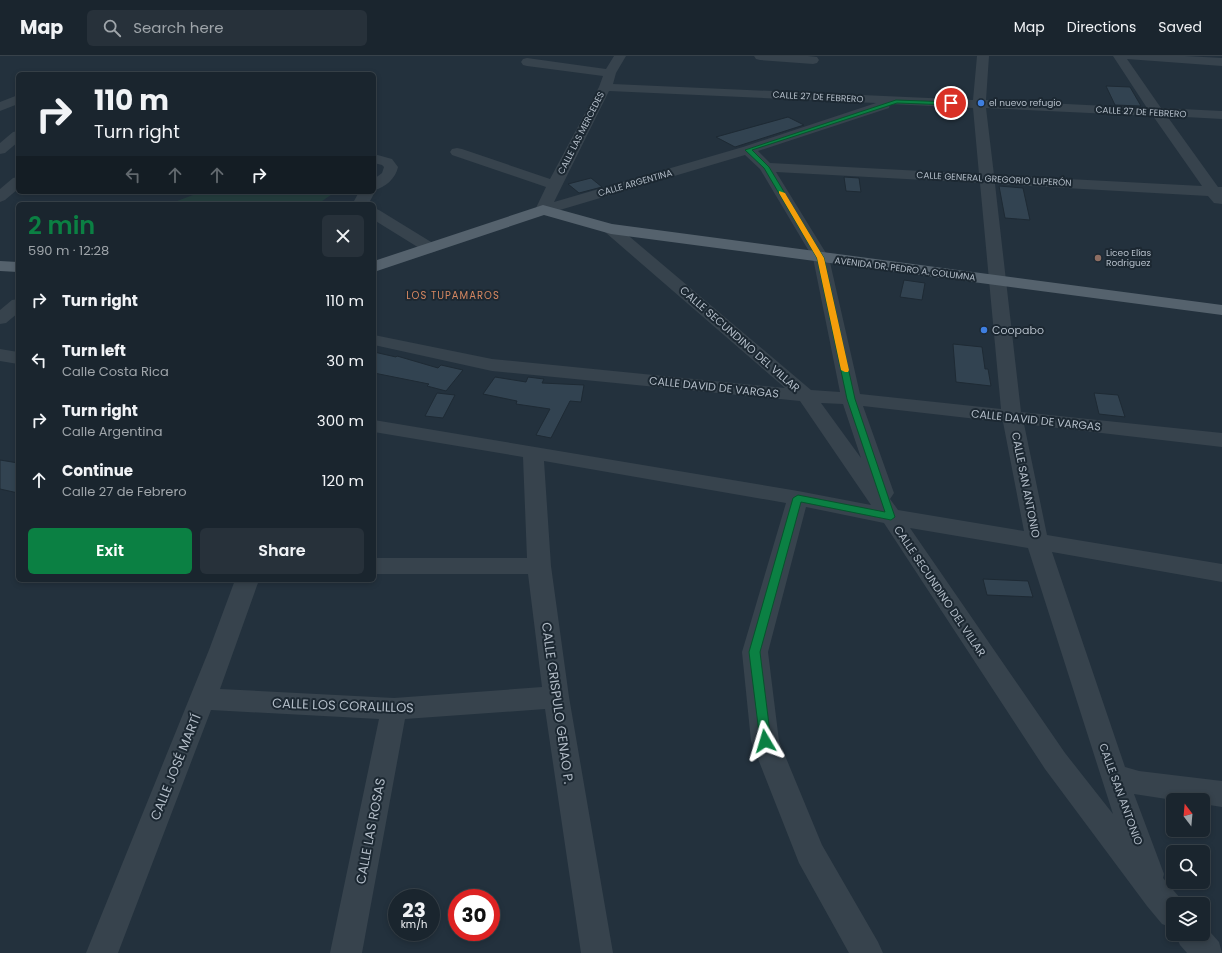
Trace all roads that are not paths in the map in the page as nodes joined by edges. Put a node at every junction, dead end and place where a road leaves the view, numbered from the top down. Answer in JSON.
{"nodes":[{"id":1,"x":620,"y":56,"type":"edge"},
{"id":2,"x":760,"y":56,"type":"edge"},
{"id":3,"x":983,"y":56,"type":"edge"},
{"id":4,"x":1119,"y":56,"type":"edge"},
{"id":5,"x":1129,"y":56,"type":"edge"},
{"id":6,"x":813,"y":60,"type":"dead end"},
{"id":7,"x":527,"y":62,"type":"dead end"},
{"id":8,"x":1222,"y":62,"type":"edge"},
{"id":9,"x":610,"y":73,"type":"junction"},
{"id":10,"x":605,"y":87,"type":"junction"},
{"id":11,"x":16,"y":100,"type":"edge"},
{"id":12,"x":896,"y":101,"type":"junction"},
{"id":13,"x":978,"y":104,"type":"junction"},
{"id":14,"x":0,"y":107,"type":"edge"},
{"id":15,"x":1157,"y":112,"type":"junction"},
{"id":16,"x":1222,"y":115,"type":"edge"},
{"id":17,"x":14,"y":132,"type":"edge"},
{"id":18,"x":0,"y":150,"type":"edge"},
{"id":19,"x":748,"y":150,"type":"junction"},
{"id":20,"x":457,"y":152,"type":"dead end"},
{"id":21,"x":376,"y":159,"type":"edge"},
{"id":22,"x":766,"y":167,"type":"junction"},
{"id":23,"x":987,"y":179,"type":"junction"},
{"id":24,"x":16,"y":183,"type":"edge"},
{"id":25,"x":376,"y":184,"type":"edge"},
{"id":26,"x":554,"y":185,"type":"junction"},
{"id":27,"x":1217,"y":192,"type":"edge"},
{"id":28,"x":0,"y":197,"type":"edge"},
{"id":29,"x":1222,"y":204,"type":"edge"},
{"id":30,"x":543,"y":210,"type":"junction"},
{"id":31,"x":376,"y":214,"type":"edge"},
{"id":32,"x":611,"y":229,"type":"junction"},
{"id":33,"x":430,"y":248,"type":"junction"},
{"id":34,"x":821,"y":258,"type":"junction"},
{"id":35,"x":0,"y":266,"type":"edge"},
{"id":36,"x":376,"y":266,"type":"edge"},
{"id":37,"x":16,"y":267,"type":"edge"},
{"id":38,"x":997,"y":280,"type":"junction"},
{"id":39,"x":16,"y":306,"type":"edge"},
{"id":40,"x":1222,"y":310,"type":"edge"},
{"id":41,"x":0,"y":319,"type":"edge"},
{"id":42,"x":376,"y":340,"type":"edge"},
{"id":43,"x":0,"y":355,"type":"edge"},
{"id":44,"x":16,"y":358,"type":"edge"},
{"id":45,"x":806,"y":396,"type":"junction"},
{"id":46,"x":851,"y":399,"type":"junction"},
{"id":47,"x":1012,"y":417,"type":"junction"},
{"id":48,"x":376,"y":426,"type":"edge"},
{"id":49,"x":1222,"y":440,"type":"edge"},
{"id":50,"x":533,"y":452,"type":"junction"},
{"id":51,"x":798,"y":498,"type":"junction"},
{"id":52,"x":891,"y":517,"type":"junction"},
{"id":53,"x":1037,"y":542,"type":"junction"},
{"id":54,"x":376,"y":566,"type":"edge"},
{"id":55,"x":539,"y":566,"type":"junction"},
{"id":56,"x":1222,"y":573,"type":"edge"},
{"id":57,"x":246,"y":582,"type":"edge"},
{"id":58,"x":556,"y":697,"type":"junction"},
{"id":59,"x":202,"y":699,"type":"junction"},
{"id":60,"x":394,"y":709,"type":"junction"},
{"id":61,"x":1114,"y":777,"type":"junction"},
{"id":62,"x":1222,"y":794,"type":"edge"},
{"id":63,"x":1158,"y":896,"type":"junction"},
{"id":64,"x":1166,"y":905,"type":"edge"},
{"id":65,"x":1197,"y":941,"type":"edge"},
{"id":66,"x":102,"y":953,"type":"edge"},
{"id":67,"x":346,"y":953,"type":"edge"},
{"id":68,"x":597,"y":953,"type":"edge"},
{"id":69,"x":867,"y":953,"type":"edge"},
{"id":70,"x":1208,"y":953,"type":"edge"}],
"edges":[{"from":1,"to":9,"type":"street","name":"CALLE LAS MERCEDES"},
{"from":2,"to":6,"type":"street"},
{"from":3,"to":13,"type":"street","name":"CALLE SAN ANTONIO"},
{"from":4,"to":15,"type":"street"},
{"from":5,"to":8,"type":"street"},
{"from":7,"to":9,"type":"street"},
{"from":9,"to":10,"type":"street","name":"CALLE LAS MERCEDES"},
{"from":10,"to":12,"type":"street","name":"CALLE 27 DE FEBRERO"},
{"from":10,"to":26,"type":"street","name":"CALLE LAS MERCEDES"},
{"from":11,"to":14,"type":"street"},
{"from":12,"to":13,"type":"street","name":"CALLE 27 DE FEBRERO"},
{"from":12,"to":19,"type":"street","name":"CALLE ARGENTINA"},
{"from":13,"to":15,"type":"street","name":"CALLE 27 DE FEBRERO"},
{"from":13,"to":23,"type":"street","name":"CALLE SAN ANTONIO"},
{"from":15,"to":16,"type":"street","name":"CALLE 27 DE FEBRERO"},
{"from":15,"to":27,"type":"street"},
{"from":17,"to":18,"type":"street"},
{"from":19,"to":22,"type":"street"},
{"from":19,"to":30,"type":"street","name":"CALLE ARGENTINA"},
{"from":20,"to":26,"type":"street"},
{"from":21,"to":25,"type":"street"},
{"from":22,"to":23,"type":"street","name":"CALLE GENERAL GREGORIO LUPERÓN"},
{"from":22,"to":34,"type":"street"},
{"from":23,"to":27,"type":"street","name":"CALLE GENERAL GREGORIO LUPERÓN"},
{"from":23,"to":38,"type":"street","name":"CALLE SAN ANTONIO"},
{"from":24,"to":28,"type":"street"},
{"from":26,"to":30,"type":"street","name":"CALLE LAS MERCEDES"},
{"from":27,"to":29,"type":"street"},
{"from":30,"to":32,"type":"main road","name":"AVENIDA DR. PEDRO A. COLUMNA"},
{"from":30,"to":33,"type":"main road","name":"CALLE ARGENTINA"},
{"from":31,"to":33,"type":"street"},
{"from":32,"to":34,"type":"main road","name":"AVENIDA DR. PEDRO A. COLUMNA"},
{"from":32,"to":45,"type":"street","name":"CALLE SECUNDINO DEL VILLAR"},
{"from":33,"to":36,"type":"main road","name":"CALLE ARGENTINA"},
{"from":34,"to":38,"type":"main road","name":"AVENIDA DR. PEDRO A. COLUMNA"},
{"from":34,"to":46,"type":"street"},
{"from":35,"to":37,"type":"main road"},
{"from":38,"to":40,"type":"main road","name":"AVENIDA DR. PEDRO A. COLUMNA"},
{"from":38,"to":47,"type":"street","name":"CALLE SAN ANTONIO"},
{"from":39,"to":41,"type":"street"},
{"from":42,"to":45,"type":"street","name":"CALLE DAVID DE VARGAS"},
{"from":43,"to":44,"type":"street"},
{"from":45,"to":46,"type":"street","name":"CALLE DAVID DE VARGAS"},
{"from":45,"to":52,"type":"street","name":"CALLE SECUNDINO DEL VILLAR"},
{"from":46,"to":47,"type":"street","name":"CALLE DAVID DE VARGAS"},
{"from":46,"to":52,"type":"street"},
{"from":47,"to":49,"type":"street","name":"CALLE DAVID DE VARGAS"},
{"from":47,"to":53,"type":"street","name":"CALLE SAN ANTONIO"},
{"from":48,"to":50,"type":"street"},
{"from":50,"to":51,"type":"street"},
{"from":50,"to":55,"type":"street","name":"CALLE CRISPULO GENAO P."},
{"from":51,"to":52,"type":"street"},
{"from":51,"to":69,"type":"street"},
{"from":52,"to":53,"type":"street"},
{"from":52,"to":63,"type":"street","name":"CALLE SECUNDINO DEL VILLAR"},
{"from":53,"to":56,"type":"street"},
{"from":53,"to":61,"type":"street","name":"CALLE SAN ANTONIO"},
{"from":54,"to":55,"type":"street"},
{"from":55,"to":58,"type":"street","name":"CALLE CRISPULO GENAO P."},
{"from":57,"to":59,"type":"street","name":"CALLE JOSÉ MARTÍ"},
{"from":58,"to":60,"type":"street","name":"CALLE LOS CORALILLOS"},
{"from":58,"to":68,"type":"street","name":"CALLE CRISPULO GENAO P."},
{"from":59,"to":60,"type":"street","name":"CALLE LOS CORALILLOS"},
{"from":59,"to":66,"type":"street","name":"CALLE JOSÉ MARTÍ"},
{"from":60,"to":67,"type":"street","name":"CALLE LAS ROSAS"},
{"from":61,"to":62,"type":"street"},
{"from":61,"to":63,"type":"street","name":"CALLE SAN ANTONIO"},
{"from":63,"to":64,"type":"street","name":"CALLE SECUNDINO DEL VILLAR"},
{"from":65,"to":70,"type":"street"}]}
